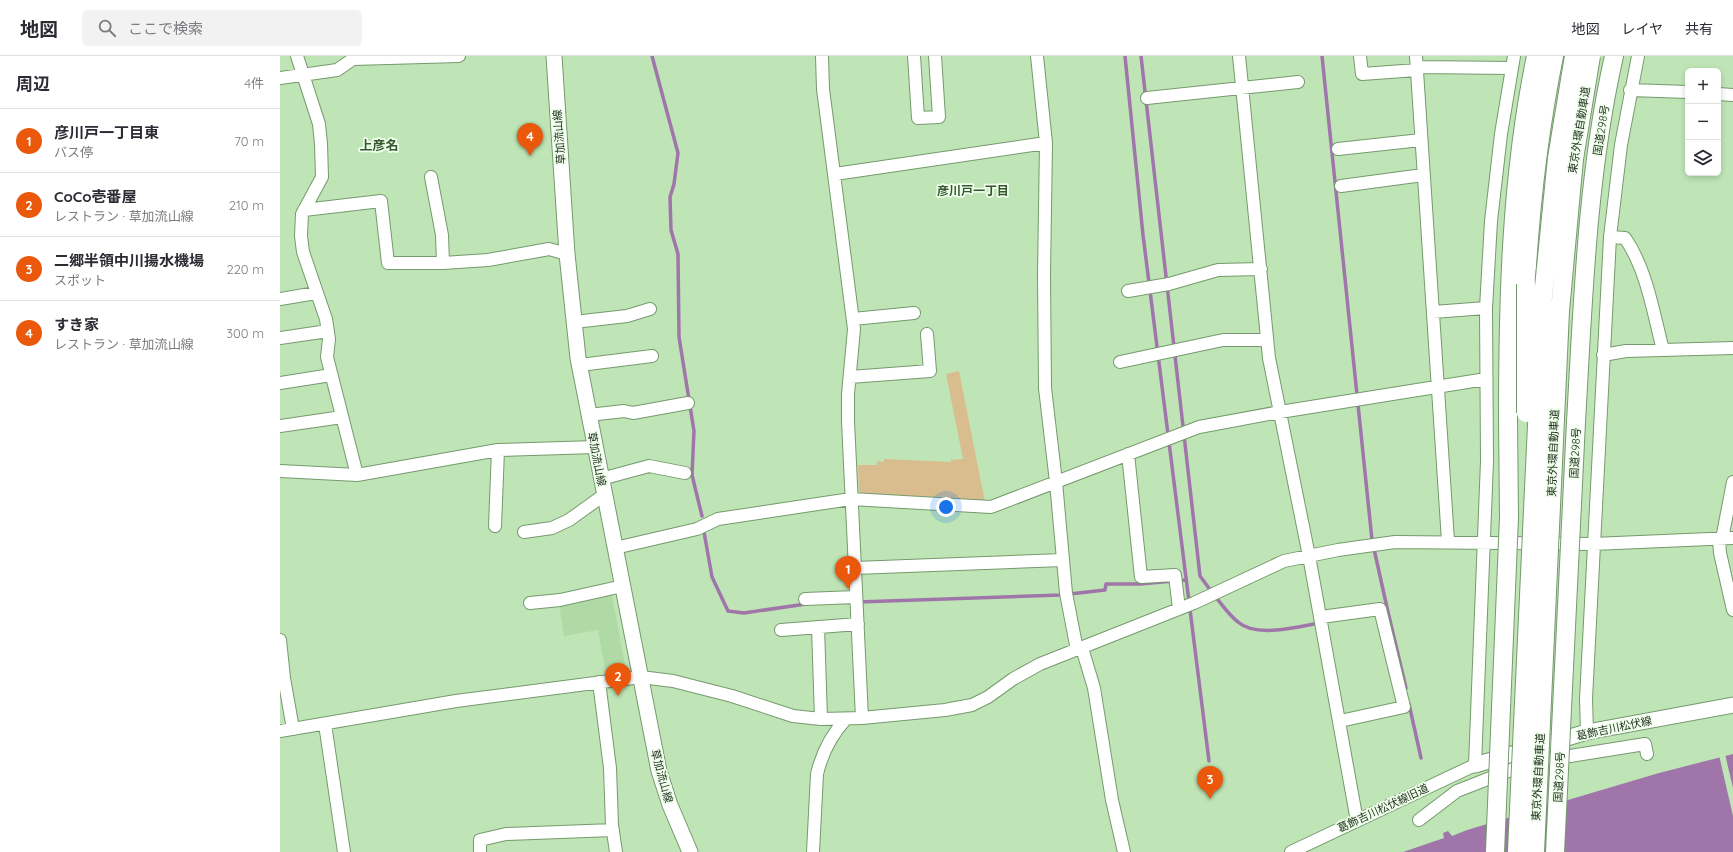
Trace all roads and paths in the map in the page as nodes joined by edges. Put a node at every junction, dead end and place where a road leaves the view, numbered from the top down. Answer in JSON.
{"nodes":[{"id":1,"x":297,"y":56,"type":"edge"},
{"id":2,"x":459,"y":56,"type":"edge"},
{"id":3,"x":554,"y":56,"type":"edge"},
{"id":4,"x":822,"y":56,"type":"edge"},
{"id":5,"x":914,"y":56,"type":"edge"},
{"id":6,"x":935,"y":56,"type":"edge"},
{"id":7,"x":1037,"y":56,"type":"edge"},
{"id":8,"x":1239,"y":56,"type":"edge"},
{"id":9,"x":1360,"y":56,"type":"edge"},
{"id":10,"x":1536,"y":56,"type":"edge"},
{"id":11,"x":1554,"y":56,"type":"edge"},
{"id":12,"x":1574,"y":56,"type":"edge"},
{"id":13,"x":1591,"y":56,"type":"edge"},
{"id":14,"x":1614,"y":56,"type":"edge"},
{"id":15,"x":1638,"y":56,"type":"edge"},
{"id":16,"x":1513,"y":62,"type":"edge"},
{"id":17,"x":1417,"y":64,"type":"edge"},
{"id":18,"x":303,"y":75,"type":"junction"},
{"id":19,"x":280,"y":78,"type":"edge"},
{"id":20,"x":1298,"y":82,"type":"dead end"},
{"id":21,"x":1242,"y":88,"type":"junction"},
{"id":22,"x":1630,"y":90,"type":"junction"},
{"id":23,"x":1685,"y":92,"type":"edge"},
{"id":24,"x":1721,"y":94,"type":"edge"},
{"id":25,"x":1733,"y":95,"type":"edge"},
{"id":26,"x":1147,"y":98,"type":"dead end"},
{"id":27,"x":1421,"y":140,"type":"junction"},
{"id":28,"x":1046,"y":143,"type":"junction"},
{"id":29,"x":1338,"y":149,"type":"dead end"},
{"id":30,"x":835,"y":174,"type":"junction"},
{"id":31,"x":1423,"y":175,"type":"junction"},
{"id":32,"x":430,"y":177,"type":"dead end"},
{"id":33,"x":1341,"y":186,"type":"dead end"},
{"id":34,"x":304,"y":210,"type":"junction"},
{"id":35,"x":1610,"y":236,"type":"junction"},
{"id":36,"x":567,"y":254,"type":"junction"},
{"id":37,"x":443,"y":263,"type":"junction"},
{"id":38,"x":1261,"y":269,"type":"junction"},
{"id":39,"x":1128,"y":290,"type":"dead end"},
{"id":40,"x":316,"y":293,"type":"junction"},
{"id":41,"x":280,"y":299,"type":"edge"},
{"id":42,"x":1486,"y":308,"type":"junction"},
{"id":43,"x":650,"y":309,"type":"dead end"},
{"id":44,"x":1433,"y":312,"type":"junction"},
{"id":45,"x":914,"y":313,"type":"dead end"},
{"id":46,"x":853,"y":319,"type":"junction"},
{"id":47,"x":574,"y":322,"type":"junction"},
{"id":48,"x":328,"y":331,"type":"junction"},
{"id":49,"x":927,"y":334,"type":"dead end"},
{"id":50,"x":280,"y":338,"type":"edge"},
{"id":51,"x":1267,"y":340,"type":"junction"},
{"id":52,"x":1733,"y":348,"type":"edge"},
{"id":53,"x":1663,"y":350,"type":"junction"},
{"id":54,"x":1603,"y":355,"type":"junction"},
{"id":55,"x":652,"y":356,"type":"dead end"},
{"id":56,"x":1120,"y":362,"type":"dead end"},
{"id":57,"x":580,"y":366,"type":"junction"},
{"id":58,"x":331,"y":375,"type":"junction"},
{"id":59,"x":850,"y":377,"type":"junction"},
{"id":60,"x":1486,"y":379,"type":"junction"},
{"id":61,"x":280,"y":383,"type":"edge"},
{"id":62,"x":1437,"y":387,"type":"junction"},
{"id":63,"x":688,"y":403,"type":"dead end"},
{"id":64,"x":1280,"y":412,"type":"junction"},
{"id":65,"x":589,"y":415,"type":"junction"},
{"id":66,"x":342,"y":417,"type":"junction"},
{"id":67,"x":280,"y":426,"type":"edge"},
{"id":68,"x":595,"y":447,"type":"junction"},
{"id":69,"x":498,"y":450,"type":"junction"},
{"id":70,"x":1128,"y":454,"type":"junction"},
{"id":71,"x":280,"y":471,"type":"edge"},
{"id":72,"x":685,"y":473,"type":"dead end"},
{"id":73,"x":357,"y":475,"type":"junction"},
{"id":74,"x":602,"y":479,"type":"junction"},
{"id":75,"x":1056,"y":482,"type":"junction"},
{"id":76,"x":1733,"y":482,"type":"edge"},
{"id":77,"x":604,"y":495,"type":"junction"},
{"id":78,"x":851,"y":499,"type":"junction"},
{"id":79,"x":495,"y":526,"type":"dead end"},
{"id":80,"x":524,"y":532,"type":"dead end"},
{"id":81,"x":1725,"y":539,"type":"edge"},
{"id":82,"x":1448,"y":541,"type":"junction"},
{"id":83,"x":1484,"y":544,"type":"junction"},
{"id":84,"x":1593,"y":544,"type":"junction"},
{"id":85,"x":615,"y":548,"type":"junction"},
{"id":86,"x":1309,"y":556,"type":"junction"},
{"id":87,"x":1062,"y":560,"type":"junction"},
{"id":88,"x":855,"y":568,"type":"junction"},
{"id":89,"x":1530,"y":568,"type":"junction"},
{"id":90,"x":622,"y":586,"type":"junction"},
{"id":91,"x":856,"y":597,"type":"junction"},
{"id":92,"x":805,"y":599,"type":"dead end"},
{"id":93,"x":530,"y":603,"type":"dead end"},
{"id":94,"x":1179,"y":609,"type":"junction"},
{"id":95,"x":1733,"y":610,"type":"edge"},
{"id":96,"x":1321,"y":617,"type":"junction"},
{"id":97,"x":858,"y":624,"type":"junction"},
{"id":98,"x":818,"y":627,"type":"junction"},
{"id":99,"x":781,"y":630,"type":"dead end"},
{"id":100,"x":280,"y":640,"type":"edge"},
{"id":101,"x":1079,"y":649,"type":"junction"},
{"id":102,"x":641,"y":677,"type":"junction"},
{"id":103,"x":599,"y":682,"type":"junction"},
{"id":104,"x":1733,"y":705,"type":"edge"},
{"id":105,"x":862,"y":718,"type":"junction"},
{"id":106,"x":822,"y":719,"type":"junction"},
{"id":107,"x":846,"y":719,"type":"junction"},
{"id":108,"x":1340,"y":721,"type":"junction"},
{"id":109,"x":325,"y":724,"type":"junction"},
{"id":110,"x":293,"y":729,"type":"junction"},
{"id":111,"x":280,"y":731,"type":"edge"},
{"id":112,"x":1587,"y":732,"type":"junction"},
{"id":113,"x":1647,"y":754,"type":"dead end"},
{"id":114,"x":1532,"y":755,"type":"junction"},
{"id":115,"x":1475,"y":765,"type":"junction"},
{"id":116,"x":1358,"y":820,"type":"junction"},
{"id":117,"x":1418,"y":820,"type":"dead end"},
{"id":118,"x":613,"y":830,"type":"junction"},
{"id":119,"x":344,"y":852,"type":"edge"},
{"id":120,"x":480,"y":852,"type":"edge"},
{"id":121,"x":616,"y":852,"type":"edge"},
{"id":122,"x":690,"y":852,"type":"edge"},
{"id":123,"x":813,"y":852,"type":"edge"},
{"id":124,"x":1124,"y":852,"type":"edge"},
{"id":125,"x":1291,"y":852,"type":"edge"},
{"id":126,"x":1495,"y":852,"type":"edge"},
{"id":127,"x":1517,"y":852,"type":"edge"},
{"id":128,"x":1535,"y":852,"type":"edge"},
{"id":129,"x":1555,"y":852,"type":"edge"}],
"edges":[{"from":1,"to":18,"type":"street"},
{"from":2,"to":18,"type":"street"},
{"from":3,"to":36,"type":"main road","name":"草加流山線"},
{"from":4,"to":30,"type":"street"},
{"from":5,"to":6,"type":"street"},
{"from":7,"to":28,"type":"street"},
{"from":8,"to":21,"type":"street"},
{"from":9,"to":17,"type":"street"},
{"from":10,"to":126,"type":"highway","bridge":true},
{"from":11,"to":89,"type":"highway","bridge":true},
{"from":12,"to":89,"type":"highway","name":"東京外環自動車道","bridge":true},
{"from":13,"to":128,"type":"highway","name":"東京外環自動車道","bridge":true},
{"from":14,"to":129,"type":"highway","name":"国道298号","bridge":true},
{"from":15,"to":22,"type":"street"},
{"from":16,"to":17,"type":"street"},
{"from":16,"to":42,"type":"street"},
{"from":17,"to":27,"type":"street"},
{"from":18,"to":19,"type":"street"},
{"from":18,"to":34,"type":"street"},
{"from":20,"to":21,"type":"street"},
{"from":21,"to":26,"type":"street"},
{"from":21,"to":38,"type":"street"},
{"from":22,"to":23,"type":"street"},
{"from":22,"to":35,"type":"street"},
{"from":24,"to":25,"type":"street"},
{"from":27,"to":29,"type":"street"},
{"from":27,"to":31,"type":"street"},
{"from":28,"to":30,"type":"street"},
{"from":28,"to":75,"type":"street"},
{"from":30,"to":46,"type":"street"},
{"from":31,"to":33,"type":"street"},
{"from":31,"to":44,"type":"street"},
{"from":32,"to":37,"type":"street"},
{"from":34,"to":37,"type":"street"},
{"from":34,"to":40,"type":"street"},
{"from":35,"to":53,"type":"street"},
{"from":35,"to":54,"type":"street"},
{"from":36,"to":37,"type":"street"},
{"from":36,"to":47,"type":"main road","name":"草加流山線"},
{"from":38,"to":39,"type":"street"},
{"from":38,"to":51,"type":"street"},
{"from":40,"to":41,"type":"street"},
{"from":40,"to":48,"type":"street"},
{"from":42,"to":44,"type":"street"},
{"from":42,"to":60,"type":"street"},
{"from":43,"to":47,"type":"street"},
{"from":44,"to":62,"type":"street"},
{"from":45,"to":46,"type":"street"},
{"from":46,"to":59,"type":"street"},
{"from":47,"to":57,"type":"main road","name":"草加流山線"},
{"from":48,"to":50,"type":"street"},
{"from":48,"to":58,"type":"street"},
{"from":49,"to":59,"type":"street"},
{"from":51,"to":56,"type":"street"},
{"from":51,"to":64,"type":"street"},
{"from":52,"to":53,"type":"street"},
{"from":53,"to":54,"type":"street"},
{"from":54,"to":84,"type":"street"},
{"from":55,"to":57,"type":"street"},
{"from":57,"to":65,"type":"main road","name":"草加流山線"},
{"from":58,"to":61,"type":"street"},
{"from":58,"to":66,"type":"street"},
{"from":59,"to":78,"type":"street"},
{"from":60,"to":62,"type":"street"},
{"from":60,"to":83,"type":"street"},
{"from":62,"to":64,"type":"street"},
{"from":62,"to":82,"type":"street"},
{"from":63,"to":65,"type":"street"},
{"from":64,"to":70,"type":"street"},
{"from":64,"to":86,"type":"street"},
{"from":65,"to":68,"type":"main road","name":"草加流山線"},
{"from":66,"to":67,"type":"street"},
{"from":66,"to":73,"type":"street"},
{"from":68,"to":69,"type":"street"},
{"from":68,"to":74,"type":"main road","name":"草加流山線"},
{"from":69,"to":73,"type":"street"},
{"from":69,"to":79,"type":"street"},
{"from":70,"to":75,"type":"street"},
{"from":70,"to":94,"type":"street"},
{"from":71,"to":73,"type":"street"},
{"from":72,"to":74,"type":"street"},
{"from":74,"to":77,"type":"main road","name":"草加流山線"},
{"from":75,"to":78,"type":"street"},
{"from":75,"to":87,"type":"street"},
{"from":76,"to":81,"type":"street"},
{"from":77,"to":80,"type":"street"},
{"from":77,"to":85,"type":"main road","name":"草加流山線"},
{"from":78,"to":85,"type":"street"},
{"from":78,"to":88,"type":"street"},
{"from":81,"to":84,"type":"street"},
{"from":81,"to":95,"type":"street"},
{"from":82,"to":83,"type":"street"},
{"from":82,"to":86,"type":"street"},
{"from":83,"to":84,"type":"street"},
{"from":83,"to":115,"type":"street"},
{"from":84,"to":112,"type":"street"},
{"from":85,"to":90,"type":"main road","name":"草加流山線"},
{"from":86,"to":94,"type":"street"},
{"from":86,"to":96,"type":"street"},
{"from":87,"to":88,"type":"street"},
{"from":87,"to":101,"type":"street"},
{"from":88,"to":91,"type":"street"},
{"from":89,"to":127,"type":"highway","name":"東京外環自動車道","bridge":true},
{"from":90,"to":93,"type":"street"},
{"from":90,"to":102,"type":"main road","name":"草加流山線"},
{"from":91,"to":92,"type":"street"},
{"from":91,"to":97,"type":"street"},
{"from":94,"to":101,"type":"street"},
{"from":96,"to":108,"type":"street"},
{"from":96,"to":108,"type":"street"},
{"from":97,"to":98,"type":"street"},
{"from":97,"to":105,"type":"street"},
{"from":98,"to":99,"type":"street"},
{"from":98,"to":106,"type":"street"},
{"from":100,"to":110,"type":"street"},
{"from":101,"to":105,"type":"street"},
{"from":101,"to":124,"type":"street"},
{"from":102,"to":103,"type":"street"},
{"from":102,"to":106,"type":"street"},
{"from":102,"to":122,"type":"main road","name":"草加流山線"},
{"from":103,"to":109,"type":"street"},
{"from":103,"to":118,"type":"street"},
{"from":104,"to":112,"type":"main road","name":"葛飾吉川松伏線"},
{"from":105,"to":107,"type":"street"},
{"from":106,"to":107,"type":"street"},
{"from":107,"to":123,"type":"street"},
{"from":108,"to":116,"type":"street"},
{"from":109,"to":110,"type":"street"},
{"from":109,"to":119,"type":"street"},
{"from":110,"to":111,"type":"street"},
{"from":112,"to":114,"type":"main road","name":"葛飾吉川松伏線"},
{"from":113,"to":114,"type":"street"},
{"from":114,"to":115,"type":"main road","name":"葛飾吉川松伏線"},
{"from":114,"to":117,"type":"street"},
{"from":115,"to":116,"type":"street","name":"葛飾吉川松伏線旧道"},
{"from":116,"to":125,"type":"street","name":"葛飾吉川松伏線旧道"},
{"from":118,"to":120,"type":"street"},
{"from":118,"to":121,"type":"street"}]}
